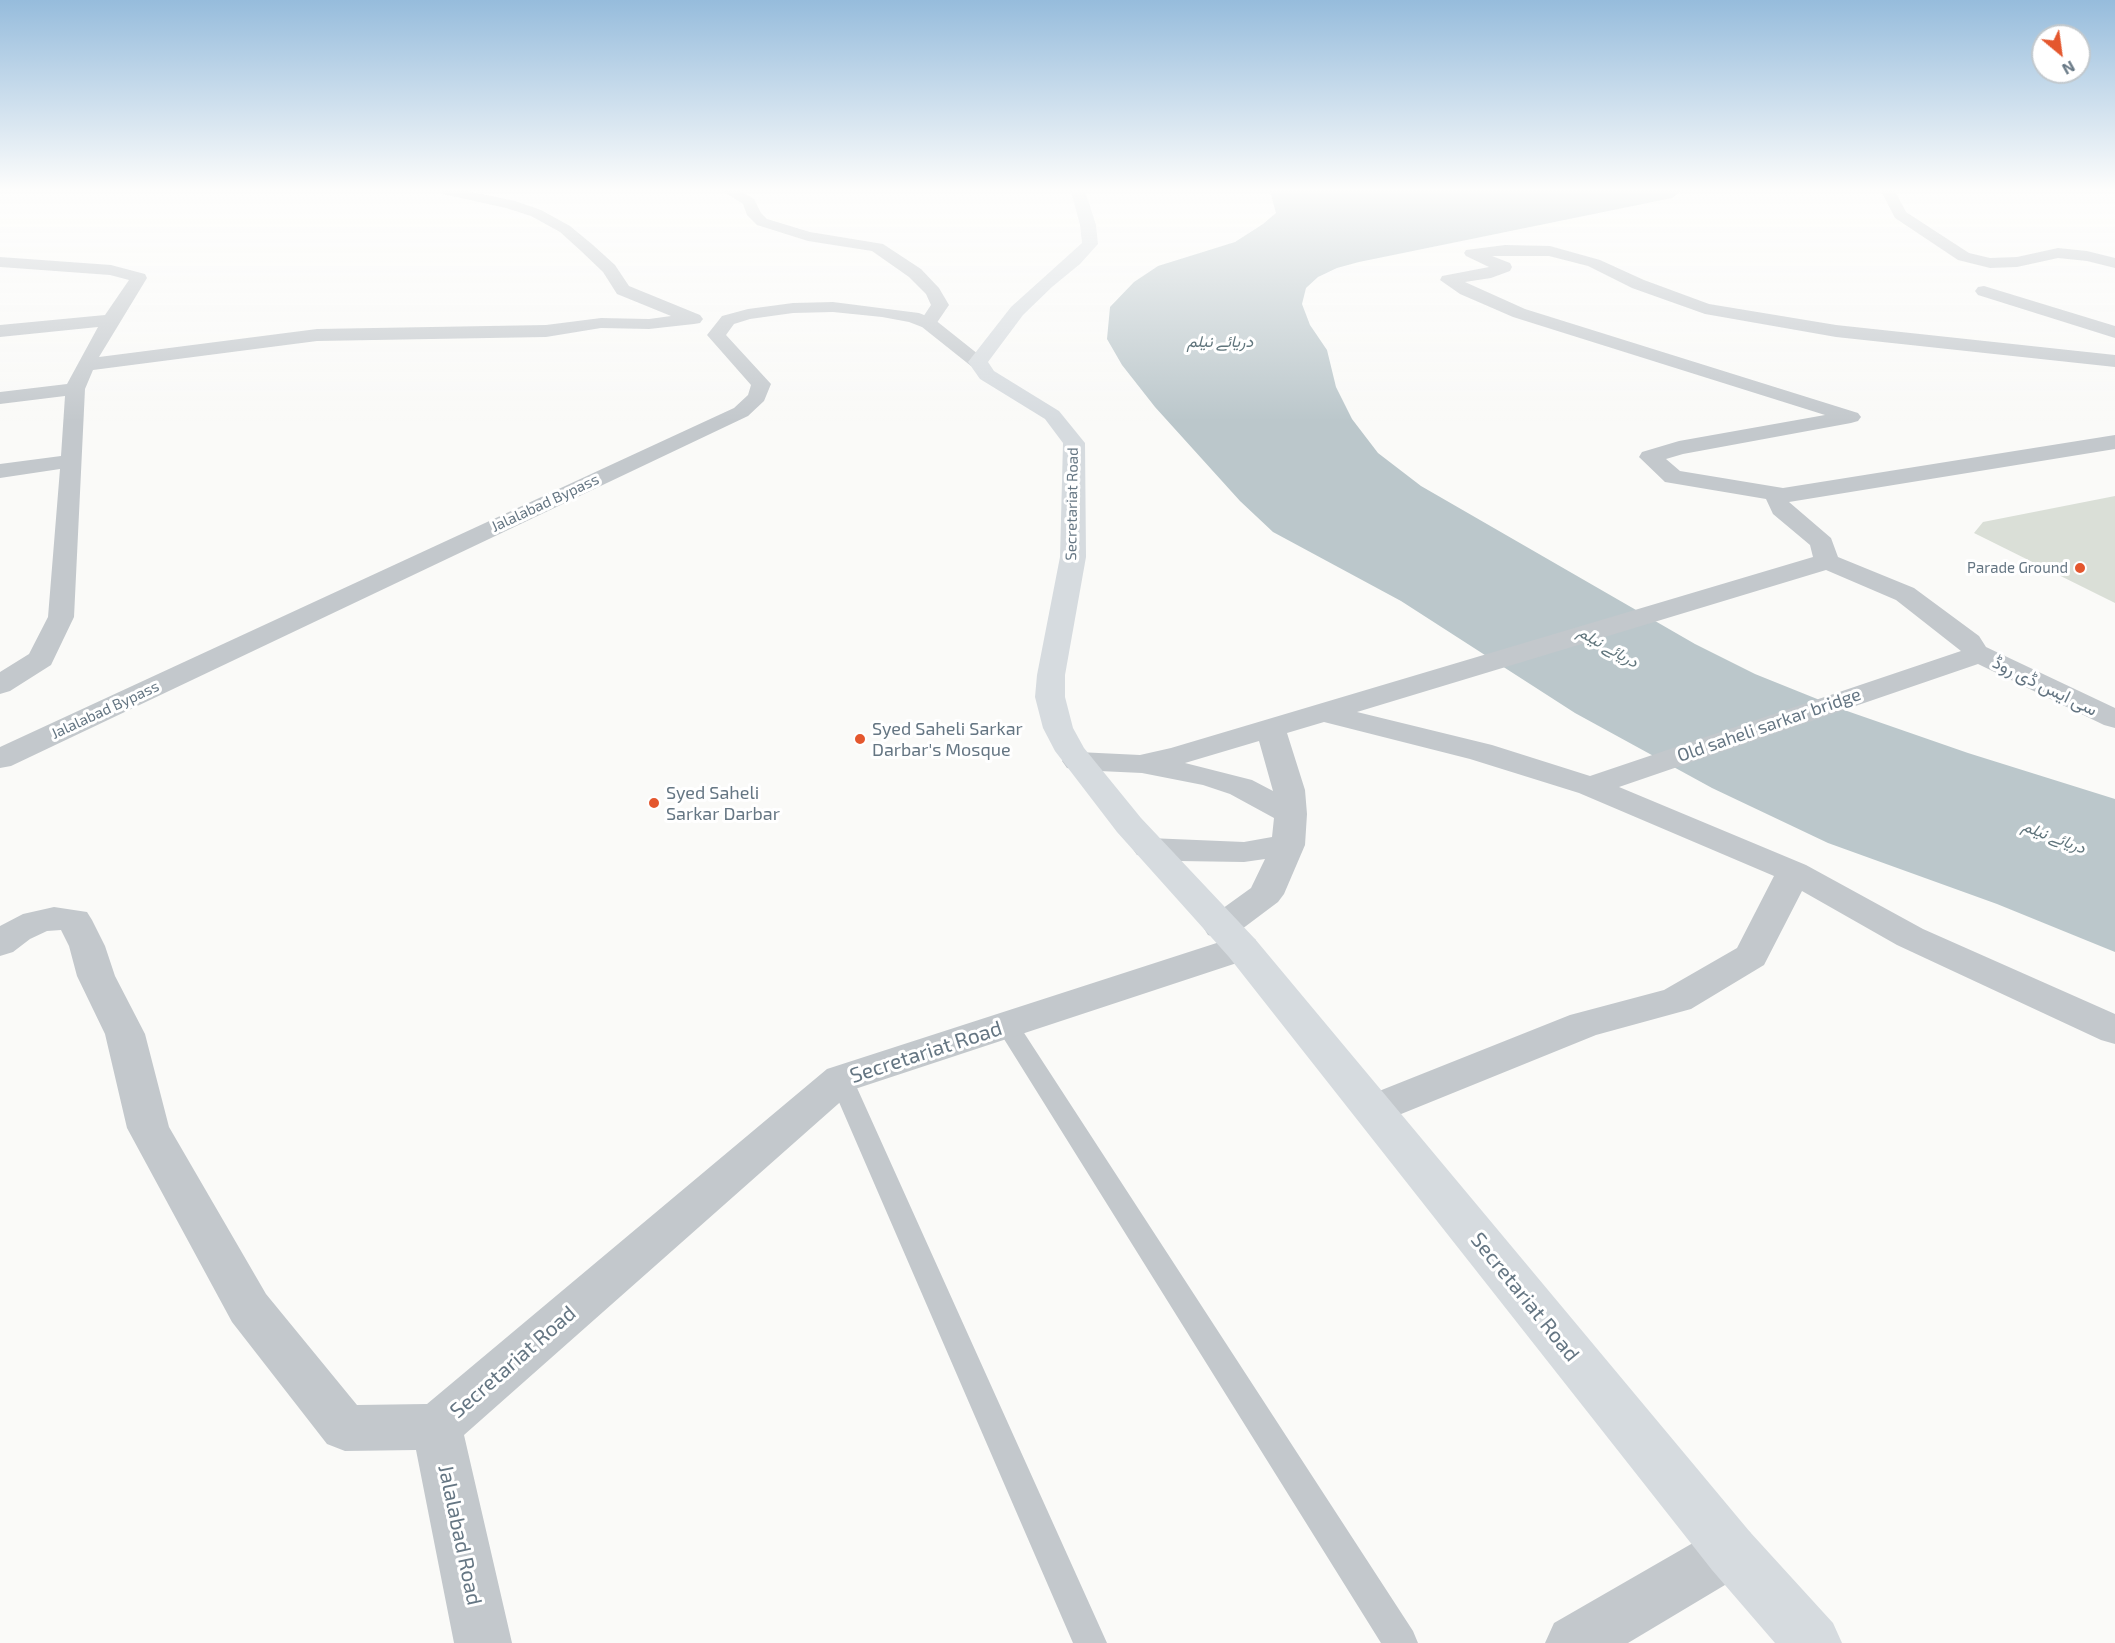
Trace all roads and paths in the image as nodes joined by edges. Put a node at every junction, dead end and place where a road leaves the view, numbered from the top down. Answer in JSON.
{"nodes":[{"id":1,"x":79,"y":268,"type":"edge"},
{"id":2,"x":609,"y":268,"type":"edge"},
{"id":3,"x":907,"y":268,"type":"edge"},
{"id":4,"x":1066,"y":268,"type":"edge"},
{"id":5,"x":1502,"y":268,"type":"edge"},
{"id":6,"x":1602,"y":268,"type":"edge"},
{"id":7,"x":1984,"y":291,"type":"dead end"},
{"id":8,"x":694,"y":319,"type":"junction"},
{"id":9,"x":111,"y":320,"type":"junction"},
{"id":10,"x":928,"y":323,"type":"junction"},
{"id":11,"x":0,"y":331,"type":"edge"},
{"id":12,"x":2115,"y":332,"type":"edge"},
{"id":13,"x":716,"y":335,"type":"junction"},
{"id":14,"x":2115,"y":361,"type":"edge"},
{"id":15,"x":978,"y":362,"type":"junction"},
{"id":16,"x":85,"y":364,"type":"junction"},
{"id":17,"x":75,"y":389,"type":"junction"},
{"id":18,"x":0,"y":398,"type":"edge"},
{"id":19,"x":2115,"y":442,"type":"edge"},
{"id":20,"x":72,"y":461,"type":"junction"},
{"id":21,"x":0,"y":471,"type":"edge"},
{"id":22,"x":1784,"y":495,"type":"junction"},
{"id":23,"x":1827,"y":561,"type":"junction"},
{"id":24,"x":1976,"y":653,"type":"junction"},
{"id":25,"x":0,"y":685,"type":"edge"},
{"id":26,"x":1321,"y":712,"type":"junction"},
{"id":27,"x":2115,"y":720,"type":"edge"},
{"id":28,"x":1270,"y":728,"type":"junction"},
{"id":29,"x":0,"y":759,"type":"edge"},
{"id":30,"x":1078,"y":760,"type":"junction"},
{"id":31,"x":1140,"y":764,"type":"junction"},
{"id":32,"x":1596,"y":784,"type":"junction"},
{"id":33,"x":1290,"y":830,"type":"junction"},
{"id":34,"x":1149,"y":848,"type":"junction"},
{"id":35,"x":1794,"y":872,"type":"junction"},
{"id":36,"x":1231,"y":937,"type":"junction"},
{"id":37,"x":0,"y":944,"type":"edge"},
{"id":38,"x":1007,"y":1025,"type":"junction"},
{"id":39,"x":2115,"y":1030,"type":"edge"},
{"id":40,"x":841,"y":1080,"type":"junction"},
{"id":41,"x":1374,"y":1110,"type":"junction"},
{"id":42,"x":437,"y":1427,"type":"junction"},
{"id":43,"x":1731,"y":1551,"type":"junction"},
{"id":44,"x":483,"y":1643,"type":"edge"},
{"id":45,"x":1090,"y":1643,"type":"edge"},
{"id":46,"x":1401,"y":1643,"type":"edge"},
{"id":47,"x":1574,"y":1643,"type":"edge"},
{"id":48,"x":1813,"y":1643,"type":"edge"}],
"edges":[{"from":1,"to":9,"type":"street"},
{"from":2,"to":8,"type":"street"},
{"from":3,"to":10,"type":"street"},
{"from":4,"to":15,"type":"main road"},
{"from":5,"to":22,"type":"street"},
{"from":6,"to":14,"type":"street"},
{"from":7,"to":12,"type":"street"},
{"from":8,"to":13,"type":"street"},
{"from":8,"to":16,"type":"street"},
{"from":9,"to":11,"type":"street"},
{"from":9,"to":16,"type":"street"},
{"from":10,"to":13,"type":"street"},
{"from":10,"to":15,"type":"street"},
{"from":13,"to":29,"type":"street","name":"Jalalabad Bypass"},
{"from":15,"to":30,"type":"main road","name":"Secretariat Road"},
{"from":16,"to":17,"type":"street"},
{"from":17,"to":18,"type":"street"},
{"from":17,"to":20,"type":"street"},
{"from":19,"to":22,"type":"street"},
{"from":20,"to":21,"type":"street"},
{"from":20,"to":25,"type":"street"},
{"from":22,"to":23,"type":"street"},
{"from":23,"to":24,"type":"street"},
{"from":23,"to":26,"type":"street"},
{"from":24,"to":27,"type":"street","name":"سی ایس ڈی روڈ"},
{"from":24,"to":32,"type":"street","name":"Old saheli sarkar bridge"},
{"from":26,"to":28,"type":"street"},
{"from":26,"to":32,"type":"street"},
{"from":28,"to":31,"type":"street"},
{"from":28,"to":33,"type":"street"},
{"from":30,"to":31,"type":"street"},
{"from":30,"to":34,"type":"main road","name":"Secretariat Road"},
{"from":31,"to":33,"type":"street"},
{"from":32,"to":35,"type":"street"},
{"from":33,"to":34,"type":"street"},
{"from":33,"to":36,"type":"street"},
{"from":34,"to":36,"type":"main road","name":"Secretariat Road"},
{"from":35,"to":39,"type":"street"},
{"from":35,"to":41,"type":"street"},
{"from":36,"to":38,"type":"street","name":"Secretariat Road"},
{"from":36,"to":41,"type":"main road","name":"Secretariat Road"},
{"from":37,"to":42,"type":"street","name":"Secretariat Road"},
{"from":38,"to":40,"type":"street","name":"Secretariat Road"},
{"from":38,"to":46,"type":"lane"},
{"from":40,"to":42,"type":"street","name":"Secretariat Road"},
{"from":40,"to":45,"type":"lane"},
{"from":41,"to":43,"type":"main road","name":"Secretariat Road"},
{"from":42,"to":44,"type":"street","name":"Jalalabad Road"},
{"from":43,"to":47,"type":"street"},
{"from":43,"to":48,"type":"main road","name":"Secretariat Road"}]}
